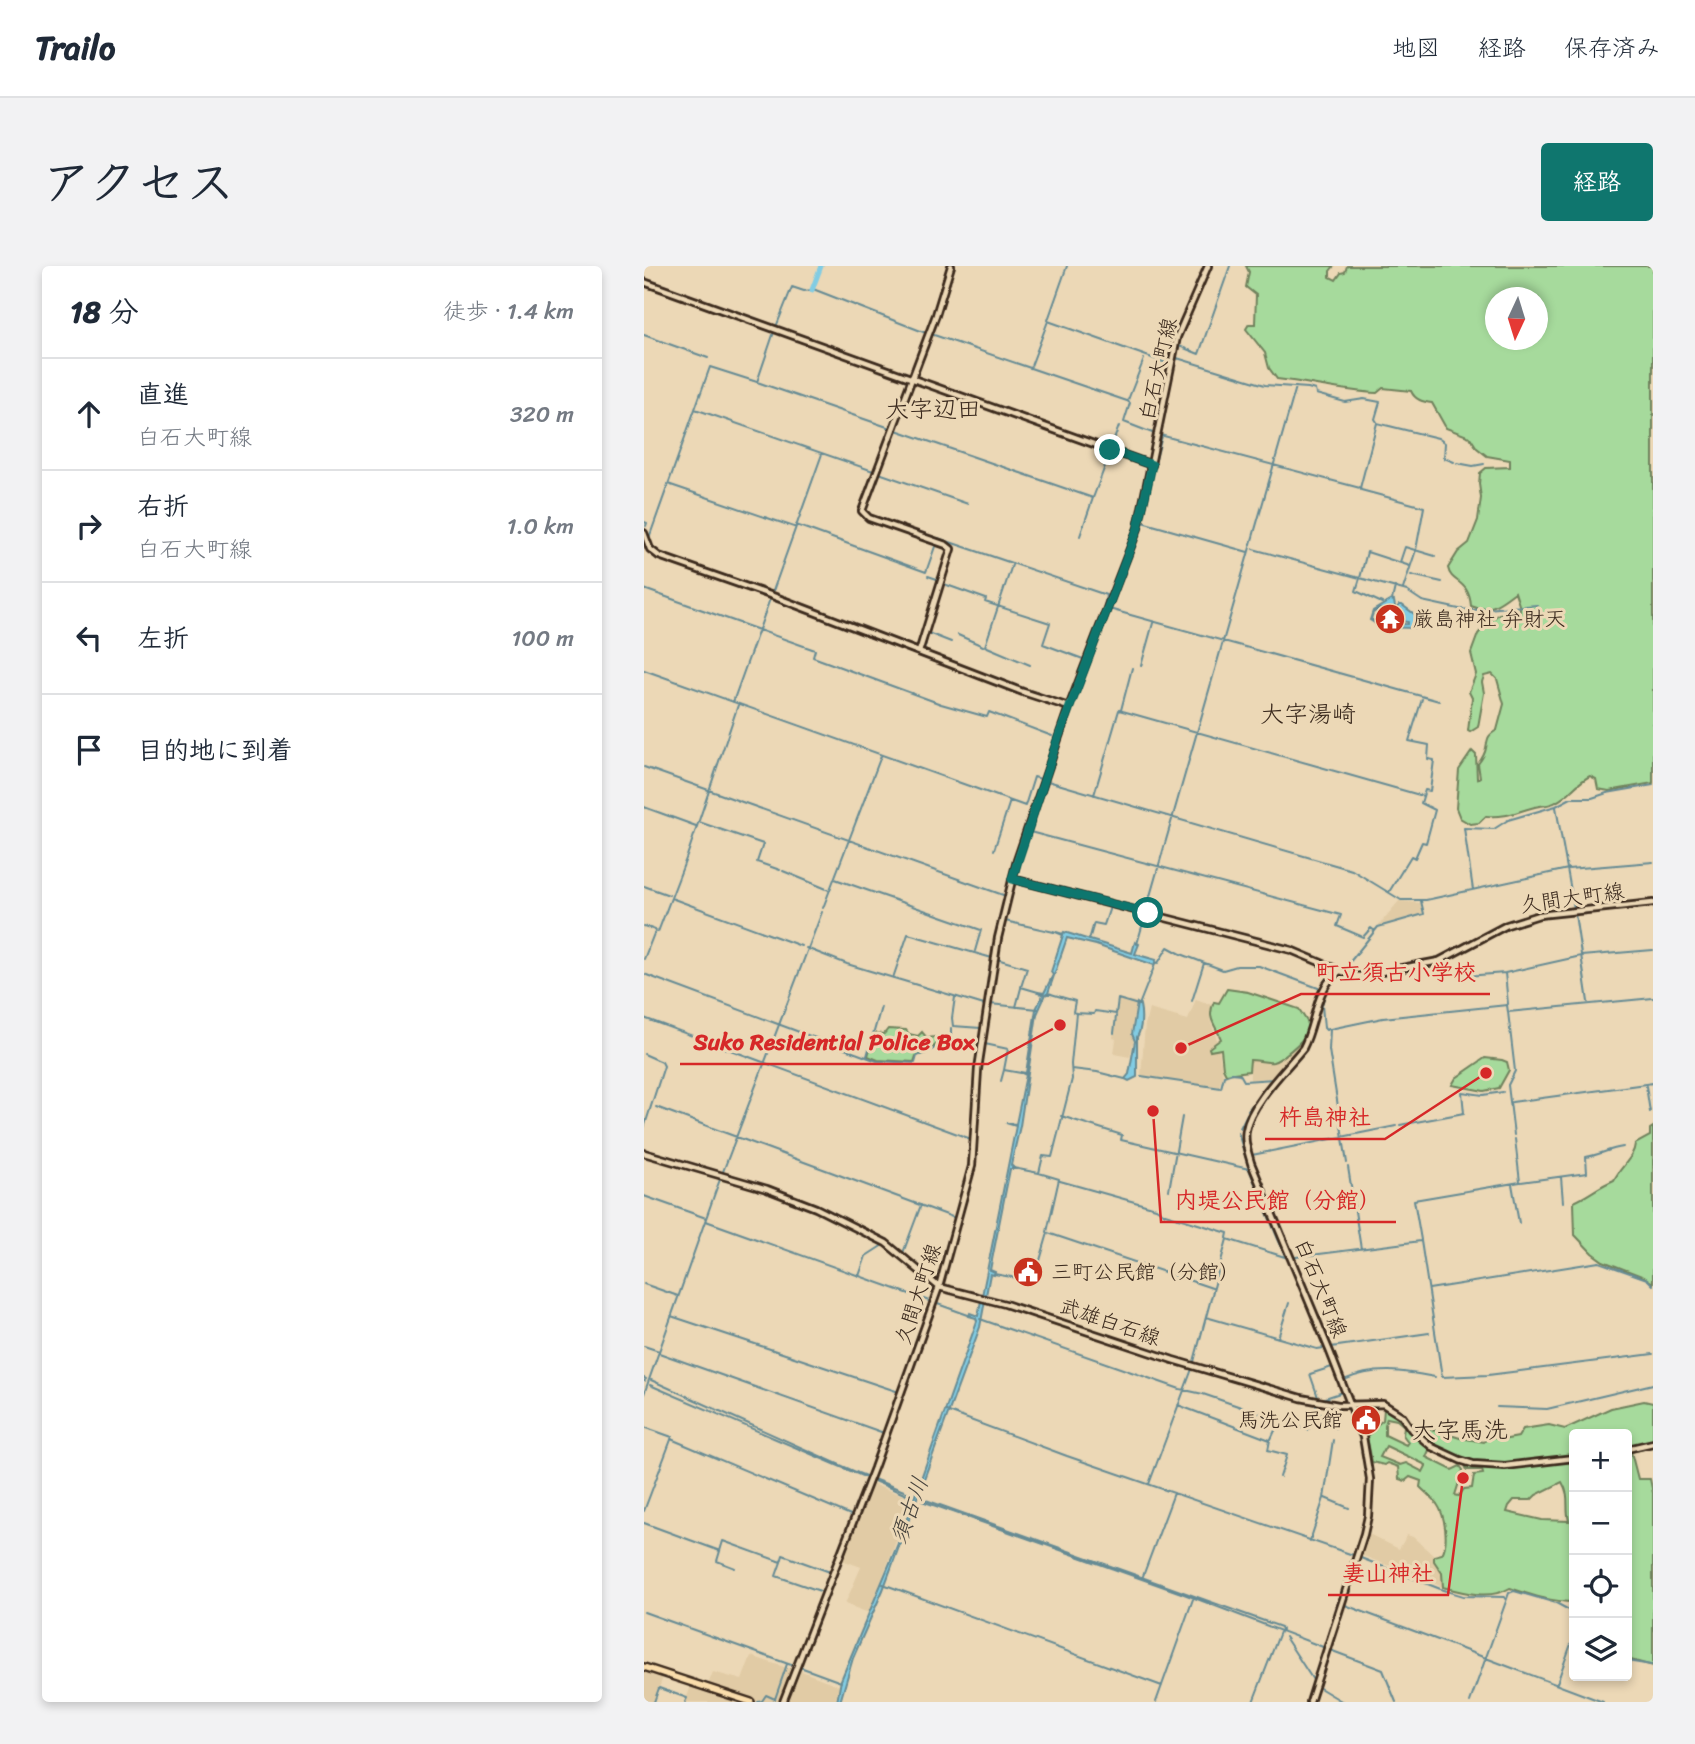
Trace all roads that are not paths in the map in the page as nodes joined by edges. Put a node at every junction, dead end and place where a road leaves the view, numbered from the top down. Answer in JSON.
{"nodes":[{"id":1,"x":951,"y":266,"type":"edge"},
{"id":2,"x":1208,"y":266,"type":"edge"},
{"id":3,"x":644,"y":282,"type":"edge"},
{"id":4,"x":911,"y":377,"type":"junction"},
{"id":5,"x":1152,"y":465,"type":"junction"},
{"id":6,"x":644,"y":534,"type":"edge"},
{"id":7,"x":919,"y":652,"type":"junction"},
{"id":8,"x":1069,"y":707,"type":"junction"},
{"id":9,"x":1012,"y":879,"type":"junction"},
{"id":10,"x":1653,"y":903,"type":"edge"},
{"id":11,"x":1340,"y":971,"type":"junction"},
{"id":12,"x":644,"y":1153,"type":"edge"},
{"id":13,"x":939,"y":1287,"type":"junction"},
{"id":14,"x":1350,"y":1404,"type":"junction"},
{"id":15,"x":1653,"y":1444,"type":"edge"},
{"id":16,"x":1632,"y":1448,"type":"edge"},
{"id":17,"x":1569,"y":1459,"type":"edge"},
{"id":18,"x":644,"y":1667,"type":"edge"},
{"id":19,"x":751,"y":1702,"type":"edge"},
{"id":20,"x":783,"y":1702,"type":"edge"},
{"id":21,"x":1310,"y":1702,"type":"edge"}],
"edges":[{"from":1,"to":4,"type":"main road"},
{"from":2,"to":5,"type":"main road","name":"白石大町線"},
{"from":3,"to":4,"type":"main road"},
{"from":4,"to":5,"type":"main road"},
{"from":4,"to":7,"type":"main road"},
{"from":5,"to":8,"type":"main road","name":"白石大町線"},
{"from":6,"to":7,"type":"main road"},
{"from":7,"to":8,"type":"main road"},
{"from":8,"to":9,"type":"main road","name":"白石大町線"},
{"from":9,"to":11,"type":"main road"},
{"from":9,"to":13,"type":"main road","name":"久間大町線"},
{"from":10,"to":11,"type":"main road","name":"久間大町線"},
{"from":11,"to":14,"type":"main road","name":"白石大町線"},
{"from":12,"to":13,"type":"main road","name":"武雄白石線"},
{"from":13,"to":14,"type":"main road","name":"武雄白石線"},
{"from":13,"to":20,"type":"main road","name":"久間大町線"},
{"from":14,"to":17,"type":"main road","name":"武雄白石線"},
{"from":14,"to":21,"type":"main road","name":"白石大町線"},
{"from":15,"to":16,"type":"main road"},
{"from":18,"to":19,"type":"main road"}]}
